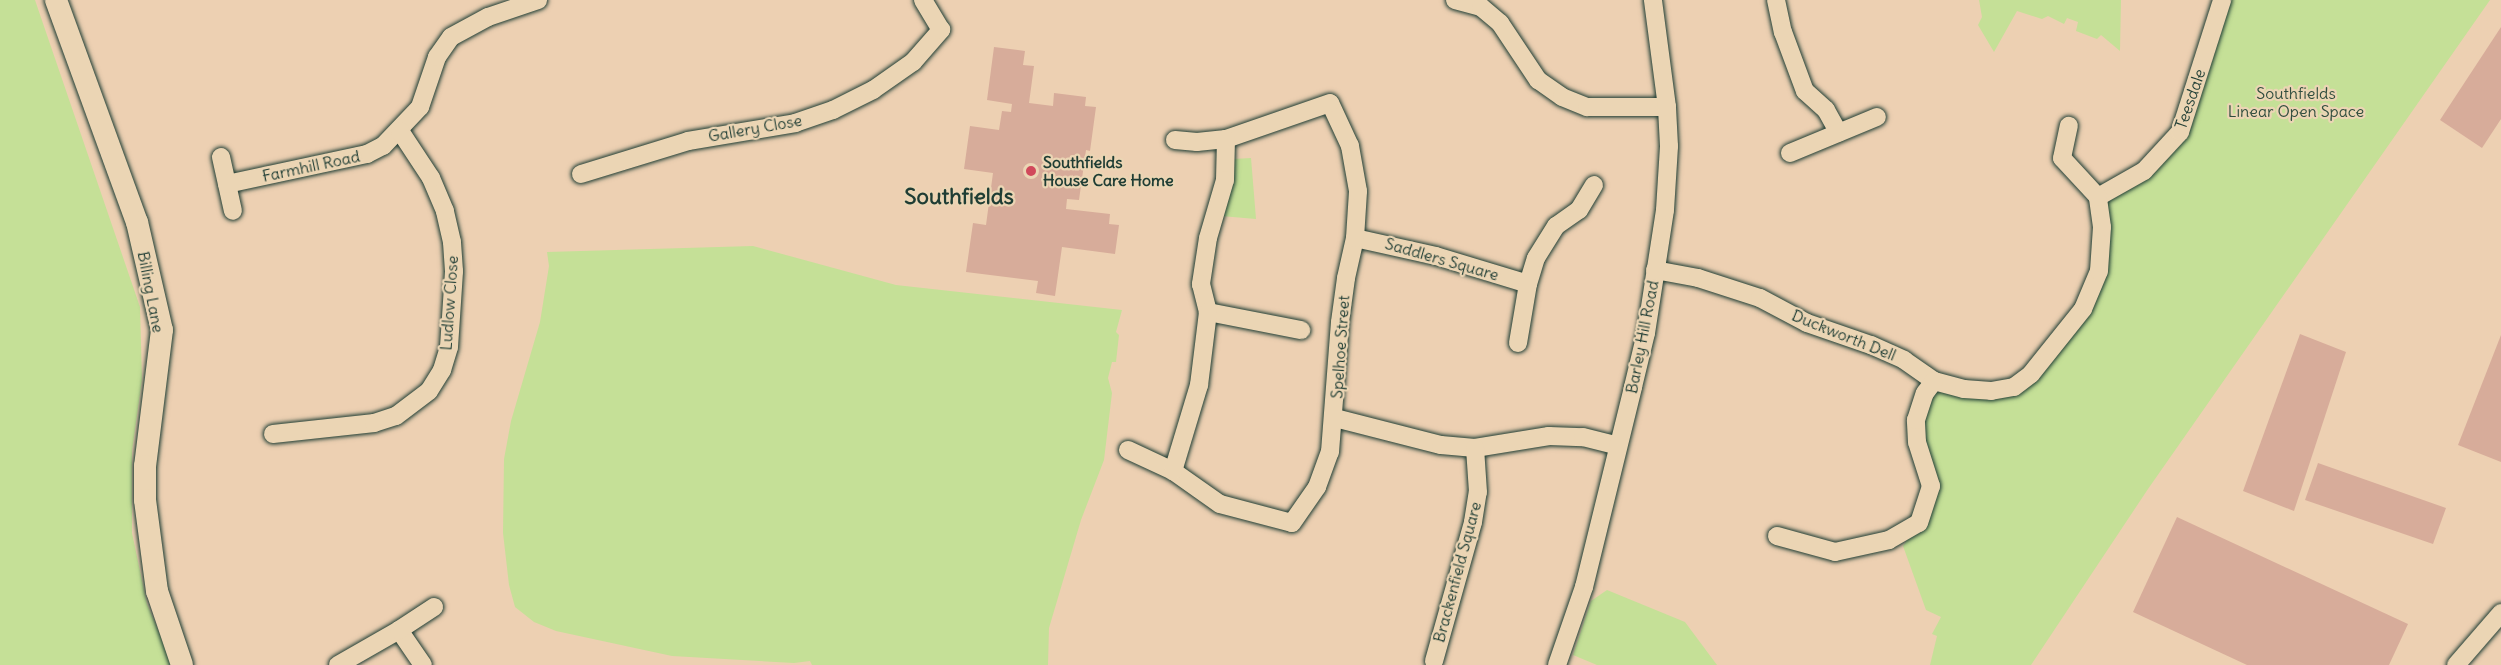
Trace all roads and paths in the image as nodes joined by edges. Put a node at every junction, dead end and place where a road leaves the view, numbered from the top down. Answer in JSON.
{"nodes":[{"id":1,"x":56,"y":0,"type":"edge"},
{"id":2,"x":538,"y":0,"type":"edge"},
{"id":3,"x":923,"y":0,"type":"edge"},
{"id":4,"x":1455,"y":0,"type":"edge"},
{"id":5,"x":1653,"y":0,"type":"edge"},
{"id":6,"x":1776,"y":0,"type":"edge"},
{"id":7,"x":2222,"y":0,"type":"edge"},
{"id":8,"x":1667,"y":107,"type":"junction"},
{"id":9,"x":1877,"y":117,"type":"dead end"},
{"id":10,"x":2069,"y":126,"type":"dead end"},
{"id":11,"x":400,"y":130,"type":"junction"},
{"id":12,"x":1839,"y":134,"type":"junction"},
{"id":13,"x":1226,"y":139,"type":"junction"},
{"id":14,"x":1175,"y":140,"type":"dead end"},
{"id":15,"x":1790,"y":153,"type":"dead end"},
{"id":16,"x":221,"y":157,"type":"dead end"},
{"id":17,"x":582,"y":174,"type":"dead end"},
{"id":18,"x":227,"y":184,"type":"junction"},
{"id":19,"x":1594,"y":185,"type":"dead end"},
{"id":20,"x":2098,"y":197,"type":"junction"},
{"id":21,"x":233,"y":212,"type":"dead end"},
{"id":22,"x":1355,"y":238,"type":"junction"},
{"id":23,"x":1655,"y":270,"type":"junction"},
{"id":24,"x":1528,"y":284,"type":"junction"},
{"id":25,"x":1208,"y":312,"type":"junction"},
{"id":26,"x":1301,"y":330,"type":"dead end"},
{"id":27,"x":1518,"y":343,"type":"dead end"},
{"id":28,"x":1934,"y":381,"type":"junction"},
{"id":29,"x":1335,"y":418,"type":"junction"},
{"id":30,"x":273,"y":434,"type":"dead end"},
{"id":31,"x":1618,"y":446,"type":"junction"},
{"id":32,"x":1476,"y":448,"type":"junction"},
{"id":33,"x":1128,"y":450,"type":"dead end"},
{"id":34,"x":1173,"y":471,"type":"junction"},
{"id":35,"x":1777,"y":536,"type":"dead end"},
{"id":36,"x":434,"y":607,"type":"dead end"},
{"id":37,"x":2501,"y":613,"type":"edge"},
{"id":38,"x":399,"y":630,"type":"junction"},
{"id":39,"x":1434,"y":661,"type":"dead end"},
{"id":40,"x":182,"y":665,"type":"edge"},
{"id":41,"x":338,"y":665,"type":"edge"},
{"id":42,"x":423,"y":665,"type":"edge"},
{"id":43,"x":1557,"y":665,"type":"edge"},
{"id":44,"x":2456,"y":665,"type":"edge"}],
"edges":[{"from":1,"to":40,"type":"street","name":"Billing Lane"},
{"from":2,"to":11,"type":"street","name":"Farmhill Road"},
{"from":3,"to":17,"type":"street","name":"Gallery Close"},
{"from":4,"to":8,"type":"street"},
{"from":5,"to":8,"type":"street","name":"Barley Hill Road"},
{"from":6,"to":12,"type":"street"},
{"from":7,"to":20,"type":"street","name":"Teesdale"},
{"from":8,"to":23,"type":"street","name":"Barley Hill Road"},
{"from":9,"to":12,"type":"street"},
{"from":10,"to":20,"type":"street"},
{"from":11,"to":18,"type":"street","name":"Farmhill Road"},
{"from":11,"to":30,"type":"street","name":"Ludlow Close"},
{"from":12,"to":15,"type":"street"},
{"from":13,"to":14,"type":"street"},
{"from":13,"to":22,"type":"street","name":"Spelhoe Street"},
{"from":13,"to":25,"type":"street"},
{"from":16,"to":18,"type":"street"},
{"from":18,"to":21,"type":"street"},
{"from":19,"to":24,"type":"street"},
{"from":20,"to":28,"type":"street","name":"Duckworth Dell"},
{"from":22,"to":24,"type":"street","name":"Saddlers Square"},
{"from":22,"to":29,"type":"street","name":"Spelhoe Street"},
{"from":23,"to":28,"type":"street","name":"Duckworth Dell"},
{"from":23,"to":31,"type":"street","name":"Barley Hill Road"},
{"from":24,"to":27,"type":"street"},
{"from":25,"to":26,"type":"street"},
{"from":25,"to":34,"type":"street"},
{"from":28,"to":35,"type":"street"},
{"from":29,"to":32,"type":"street","name":"Spelhoe Street"},
{"from":29,"to":34,"type":"street"},
{"from":31,"to":32,"type":"street","name":"Spelhoe Street"},
{"from":31,"to":43,"type":"street","name":"Barley Hill Road"},
{"from":32,"to":39,"type":"street","name":"Brackenfield Square"},
{"from":33,"to":34,"type":"street"},
{"from":36,"to":38,"type":"street"},
{"from":37,"to":44,"type":"street"},
{"from":38,"to":41,"type":"street"},
{"from":38,"to":42,"type":"street"}]}
